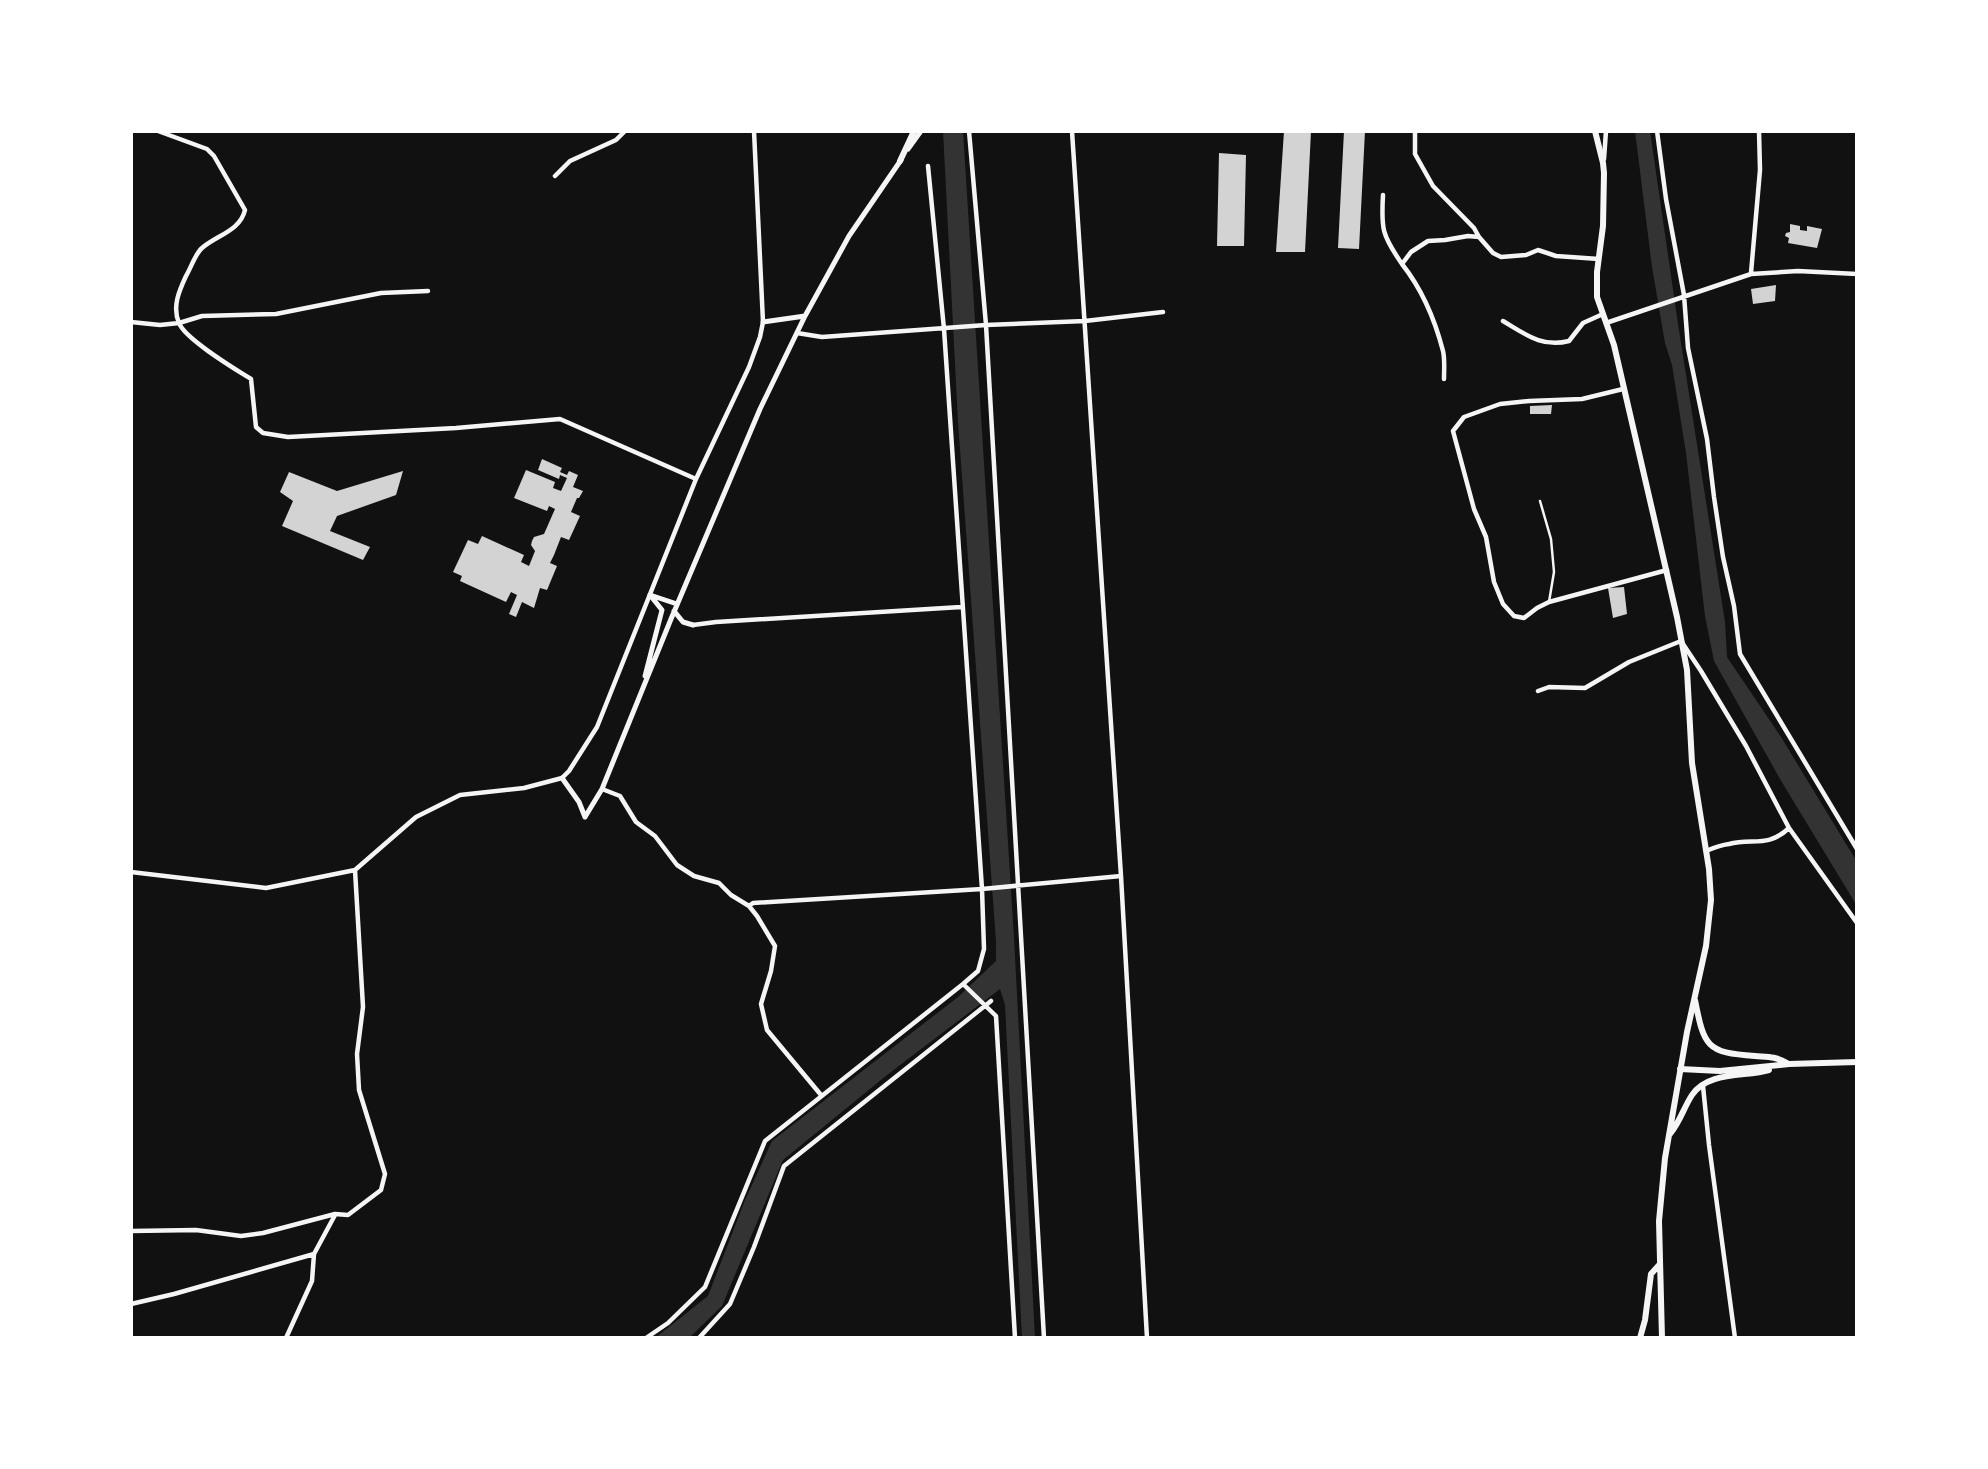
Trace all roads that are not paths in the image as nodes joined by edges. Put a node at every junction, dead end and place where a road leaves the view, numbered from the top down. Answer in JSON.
{"nodes":[{"id":1,"x":158,"y":131,"type":"edge"},
{"id":2,"x":625,"y":131,"type":"edge"},
{"id":3,"x":754,"y":131,"type":"edge"},
{"id":4,"x":914,"y":131,"type":"edge"},
{"id":5,"x":921,"y":131,"type":"edge"},
{"id":6,"x":969,"y":131,"type":"edge"},
{"id":7,"x":1072,"y":131,"type":"edge"},
{"id":8,"x":1415,"y":131,"type":"edge"},
{"id":9,"x":1594,"y":131,"type":"edge"},
{"id":10,"x":1606,"y":131,"type":"edge"},
{"id":11,"x":1657,"y":131,"type":"edge"},
{"id":12,"x":1759,"y":131,"type":"edge"},
{"id":13,"x":900,"y":161,"type":"junction"},
{"id":14,"x":1603,"y":163,"type":"junction"},
{"id":15,"x":928,"y":166,"type":"dead end"},
{"id":16,"x":555,"y":176,"type":"dead end"},
{"id":17,"x":1383,"y":195,"type":"dead end"},
{"id":18,"x":1479,"y":237,"type":"junction"},
{"id":19,"x":1599,"y":259,"type":"junction"},
{"id":20,"x":1402,"y":264,"type":"junction"},
{"id":21,"x":1751,"y":274,"type":"junction"},
{"id":22,"x":1857,"y":274,"type":"edge"},
{"id":23,"x":428,"y":291,"type":"dead end"},
{"id":24,"x":1684,"y":295,"type":"junction"},
{"id":25,"x":1163,"y":312,"type":"dead end"},
{"id":26,"x":1603,"y":314,"type":"junction"},
{"id":27,"x":805,"y":316,"type":"junction"},
{"id":28,"x":1085,"y":321,"type":"junction"},
{"id":29,"x":1503,"y":321,"type":"dead end"},
{"id":30,"x":131,"y":322,"type":"edge"},
{"id":31,"x":763,"y":322,"type":"junction"},
{"id":32,"x":179,"y":323,"type":"junction"},
{"id":33,"x":1606,"y":323,"type":"junction"},
{"id":34,"x":986,"y":325,"type":"junction"},
{"id":35,"x":944,"y":329,"type":"junction"},
{"id":36,"x":797,"y":333,"type":"junction"},
{"id":37,"x":1444,"y":379,"type":"dead end"},
{"id":38,"x":1623,"y":389,"type":"junction"},
{"id":39,"x":696,"y":479,"type":"junction"},
{"id":40,"x":1540,"y":501,"type":"dead end"},
{"id":41,"x":1667,"y":570,"type":"junction"},
{"id":42,"x":650,"y":595,"type":"junction"},
{"id":43,"x":1549,"y":602,"type":"junction"},
{"id":44,"x":677,"y":604,"type":"junction"},
{"id":45,"x":961,"y":607,"type":"junction"},
{"id":46,"x":674,"y":611,"type":"junction"},
{"id":47,"x":693,"y":625,"type":"joint"},
{"id":48,"x":1681,"y":641,"type":"junction"},
{"id":49,"x":1538,"y":691,"type":"dead end"},
{"id":50,"x":641,"y":694,"type":"junction"},
{"id":51,"x":562,"y":778,"type":"junction"},
{"id":52,"x":602,"y":789,"type":"junction"},
{"id":53,"x":1789,"y":828,"type":"junction"},
{"id":54,"x":1857,"y":849,"type":"edge"},
{"id":55,"x":1706,"y":851,"type":"junction"},
{"id":56,"x":355,"y":870,"type":"junction"},
{"id":57,"x":131,"y":872,"type":"edge"},
{"id":58,"x":1121,"y":876,"type":"junction"},
{"id":59,"x":1019,"y":885,"type":"junction"},
{"id":60,"x":982,"y":889,"type":"junction"},
{"id":61,"x":749,"y":906,"type":"junction"},
{"id":62,"x":1857,"y":923,"type":"edge"},
{"id":63,"x":964,"y":984,"type":"junction"},
{"id":64,"x":1694,"y":997,"type":"junction"},
{"id":65,"x":991,"y":1001,"type":"dead end"},
{"id":66,"x":986,"y":1007,"type":"junction"},
{"id":67,"x":1857,"y":1062,"type":"edge"},
{"id":68,"x":1788,"y":1064,"type":"junction"},
{"id":69,"x":1680,"y":1069,"type":"junction"},
{"id":70,"x":1703,"y":1086,"type":"junction"},
{"id":71,"x":821,"y":1095,"type":"junction"},
{"id":72,"x":1669,"y":1136,"type":"junction"},
{"id":73,"x":335,"y":1214,"type":"junction"},
{"id":74,"x":131,"y":1231,"type":"edge"},
{"id":75,"x":314,"y":1254,"type":"junction"},
{"id":76,"x":1660,"y":1264,"type":"junction"},
{"id":77,"x":131,"y":1304,"type":"edge"},
{"id":78,"x":286,"y":1338,"type":"edge"},
{"id":79,"x":646,"y":1338,"type":"edge"},
{"id":80,"x":699,"y":1338,"type":"edge"},
{"id":81,"x":1015,"y":1338,"type":"edge"},
{"id":82,"x":1044,"y":1338,"type":"edge"},
{"id":83,"x":1147,"y":1338,"type":"edge"},
{"id":84,"x":1640,"y":1338,"type":"edge"},
{"id":85,"x":1662,"y":1338,"type":"edge"},
{"id":86,"x":1735,"y":1338,"type":"edge"}],
"edges":[{"from":1,"to":32,"type":"street"},
{"from":2,"to":16,"type":"street"},
{"from":3,"to":31,"type":"street"},
{"from":4,"to":13,"type":"main road"},
{"from":5,"to":13,"type":"street"},
{"from":6,"to":34,"type":"street"},
{"from":7,"to":28,"type":"street"},
{"from":8,"to":18,"type":"street"},
{"from":9,"to":14,"type":"main road"},
{"from":10,"to":14,"type":"street"},
{"from":11,"to":24,"type":"street"},
{"from":12,"to":21,"type":"street"},
{"from":13,"to":27,"type":"street"},
{"from":14,"to":19,"type":"main road"},
{"from":15,"to":35,"type":"street"},
{"from":17,"to":20,"type":"street"},
{"from":18,"to":19,"type":"street"},
{"from":18,"to":20,"type":"street"},
{"from":19,"to":26,"type":"main road"},
{"from":20,"to":37,"type":"street"},
{"from":21,"to":22,"type":"street"},
{"from":21,"to":24,"type":"street"},
{"from":23,"to":32,"type":"street"},
{"from":24,"to":33,"type":"street"},
{"from":24,"to":54,"type":"street"},
{"from":25,"to":28,"type":"street"},
{"from":26,"to":29,"type":"street"},
{"from":26,"to":33,"type":"main road"},
{"from":27,"to":31,"type":"street"},
{"from":27,"to":36,"type":"street"},
{"from":28,"to":34,"type":"street"},
{"from":28,"to":58,"type":"street"},
{"from":30,"to":32,"type":"street"},
{"from":31,"to":39,"type":"street"},
{"from":32,"to":39,"type":"street"},
{"from":33,"to":38,"type":"main road"},
{"from":34,"to":35,"type":"street"},
{"from":34,"to":59,"type":"street"},
{"from":35,"to":36,"type":"street"},
{"from":35,"to":45,"type":"street"},
{"from":36,"to":44,"type":"street"},
{"from":38,"to":41,"type":"main road"},
{"from":38,"to":43,"type":"street"},
{"from":39,"to":42,"type":"street"},
{"from":40,"to":43,"type":"lane"},
{"from":41,"to":43,"type":"street"},
{"from":41,"to":48,"type":"main road"},
{"from":42,"to":44,"type":"street"},
{"from":42,"to":50,"type":"street"},
{"from":42,"to":51,"type":"street"},
{"from":44,"to":46,"type":"street"},
{"from":45,"to":47,"type":"street"},
{"from":45,"to":60,"type":"street"},
{"from":46,"to":47,"type":"street"},
{"from":46,"to":50,"type":"street"},
{"from":48,"to":49,"type":"street"},
{"from":48,"to":53,"type":"street"},
{"from":48,"to":55,"type":"main road"},
{"from":50,"to":52,"type":"street"},
{"from":51,"to":52,"type":"street"},
{"from":51,"to":56,"type":"street"},
{"from":52,"to":61,"type":"street"},
{"from":53,"to":55,"type":"street"},
{"from":53,"to":62,"type":"street"},
{"from":55,"to":64,"type":"main road"},
{"from":56,"to":57,"type":"street"},
{"from":56,"to":73,"type":"street"},
{"from":58,"to":59,"type":"street"},
{"from":58,"to":83,"type":"street"},
{"from":59,"to":60,"type":"street"},
{"from":59,"to":82,"type":"street"},
{"from":60,"to":61,"type":"street"},
{"from":60,"to":63,"type":"street"},
{"from":61,"to":71,"type":"street"},
{"from":63,"to":66,"type":"street"},
{"from":63,"to":71,"type":"street"},
{"from":64,"to":68,"type":"main road"},
{"from":64,"to":69,"type":"main road"},
{"from":65,"to":66,"type":"street"},
{"from":66,"to":80,"type":"street"},
{"from":66,"to":81,"type":"street"},
{"from":67,"to":68,"type":"main road"},
{"from":68,"to":69,"type":"main road"},
{"from":68,"to":70,"type":"main road"},
{"from":69,"to":72,"type":"main road"},
{"from":70,"to":72,"type":"main road"},
{"from":70,"to":86,"type":"street"},
{"from":71,"to":79,"type":"street"},
{"from":72,"to":76,"type":"main road"},
{"from":73,"to":74,"type":"street"},
{"from":73,"to":75,"type":"street"},
{"from":75,"to":77,"type":"street"},
{"from":75,"to":78,"type":"street"},
{"from":76,"to":84,"type":"main road"},
{"from":76,"to":85,"type":"main road"}]}
